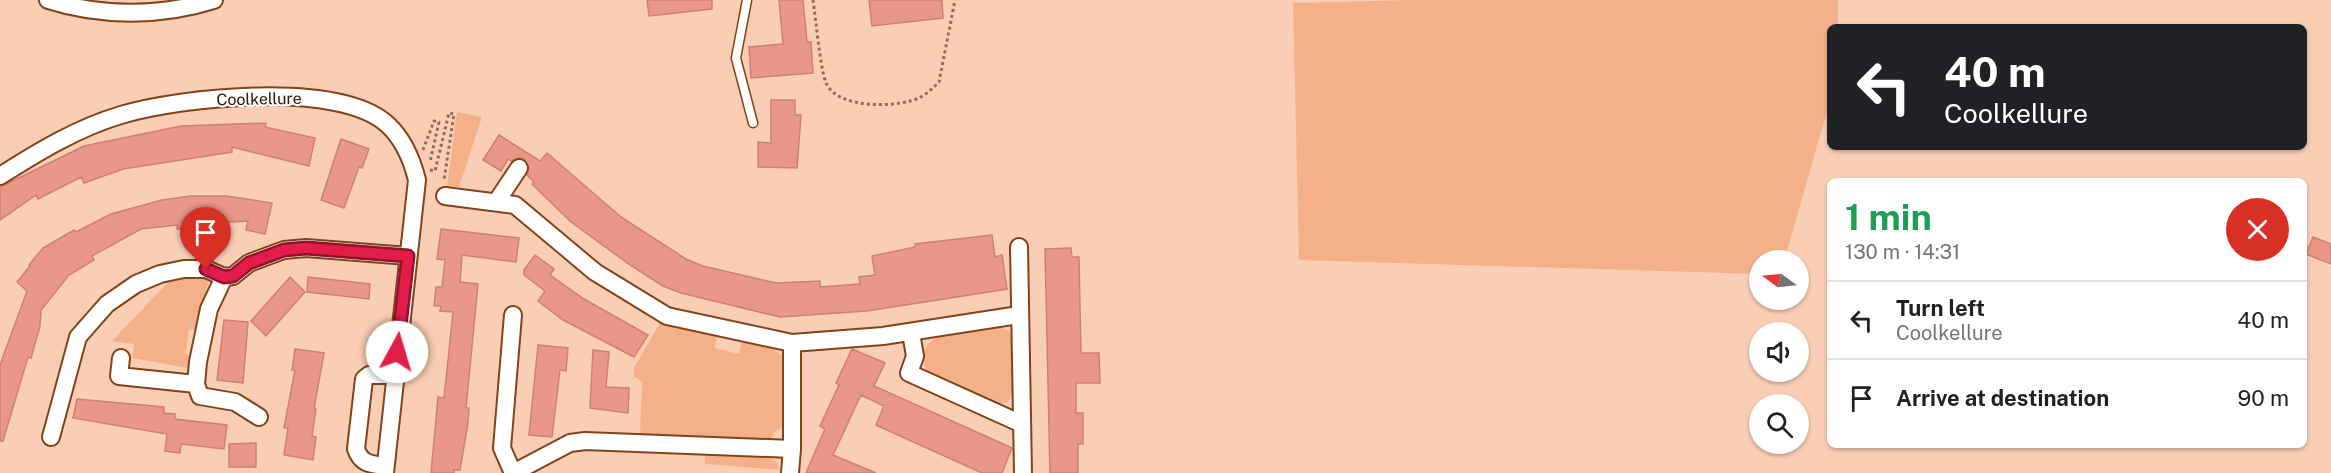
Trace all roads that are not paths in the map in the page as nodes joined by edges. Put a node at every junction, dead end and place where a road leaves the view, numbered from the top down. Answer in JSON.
{"nodes":[{"id":1,"x":48,"y":0,"type":"edge"},
{"id":2,"x":214,"y":0,"type":"edge"},
{"id":3,"x":747,"y":0,"type":"edge"},
{"id":4,"x":753,"y":123,"type":"dead end"},
{"id":5,"x":519,"y":168,"type":"dead end"},
{"id":6,"x":0,"y":176,"type":"edge"},
{"id":7,"x":444,"y":192,"type":"road end"},
{"id":8,"x":497,"y":201,"type":"junction"},
{"id":9,"x":1019,"y":247,"type":"dead end"},
{"id":10,"x":408,"y":256,"type":"junction"},
{"id":11,"x":224,"y":277,"type":"junction"},
{"id":12,"x":513,"y":315,"type":"dead end"},
{"id":13,"x":1019,"y":315,"type":"junction"},
{"id":14,"x":911,"y":333,"type":"junction"},
{"id":15,"x":792,"y":343,"type":"junction"},
{"id":16,"x":121,"y":358,"type":"dead end"},
{"id":17,"x":394,"y":375,"type":"junction"},
{"id":18,"x":196,"y":384,"type":"junction"},
{"id":19,"x":259,"y":417,"type":"dead end"},
{"id":20,"x":1022,"y":424,"type":"junction"},
{"id":21,"x":51,"y":437,"type":"dead end"},
{"id":22,"x":792,"y":449,"type":"junction"},
{"id":23,"x":385,"y":469,"type":"edge"},
{"id":24,"x":513,"y":473,"type":"edge"},
{"id":25,"x":790,"y":473,"type":"edge"},
{"id":26,"x":1023,"y":473,"type":"edge"}],
"edges":[{"from":1,"to":2,"type":"street"},
{"from":3,"to":4,"type":"lane"},
{"from":5,"to":8,"type":"street"},
{"from":6,"to":10,"type":"street","name":"Coolkellure"},
{"from":7,"to":8,"type":"street"},
{"from":8,"to":15,"type":"street"},
{"from":9,"to":13,"type":"street"},
{"from":10,"to":11,"type":"street"},
{"from":10,"to":17,"type":"street","name":"Coolkellure"},
{"from":11,"to":18,"type":"street"},
{"from":11,"to":21,"type":"street"},
{"from":12,"to":24,"type":"street"},
{"from":13,"to":14,"type":"street"},
{"from":13,"to":20,"type":"street"},
{"from":14,"to":15,"type":"street"},
{"from":14,"to":20,"type":"street"},
{"from":15,"to":22,"type":"street"},
{"from":16,"to":18,"type":"street"},
{"from":17,"to":23,"type":"street","name":"Coolkellure"},
{"from":17,"to":23,"type":"street","name":"Coolkellure"},
{"from":18,"to":19,"type":"street"},
{"from":20,"to":26,"type":"street"},
{"from":22,"to":24,"type":"street"},
{"from":22,"to":25,"type":"street"}]}
